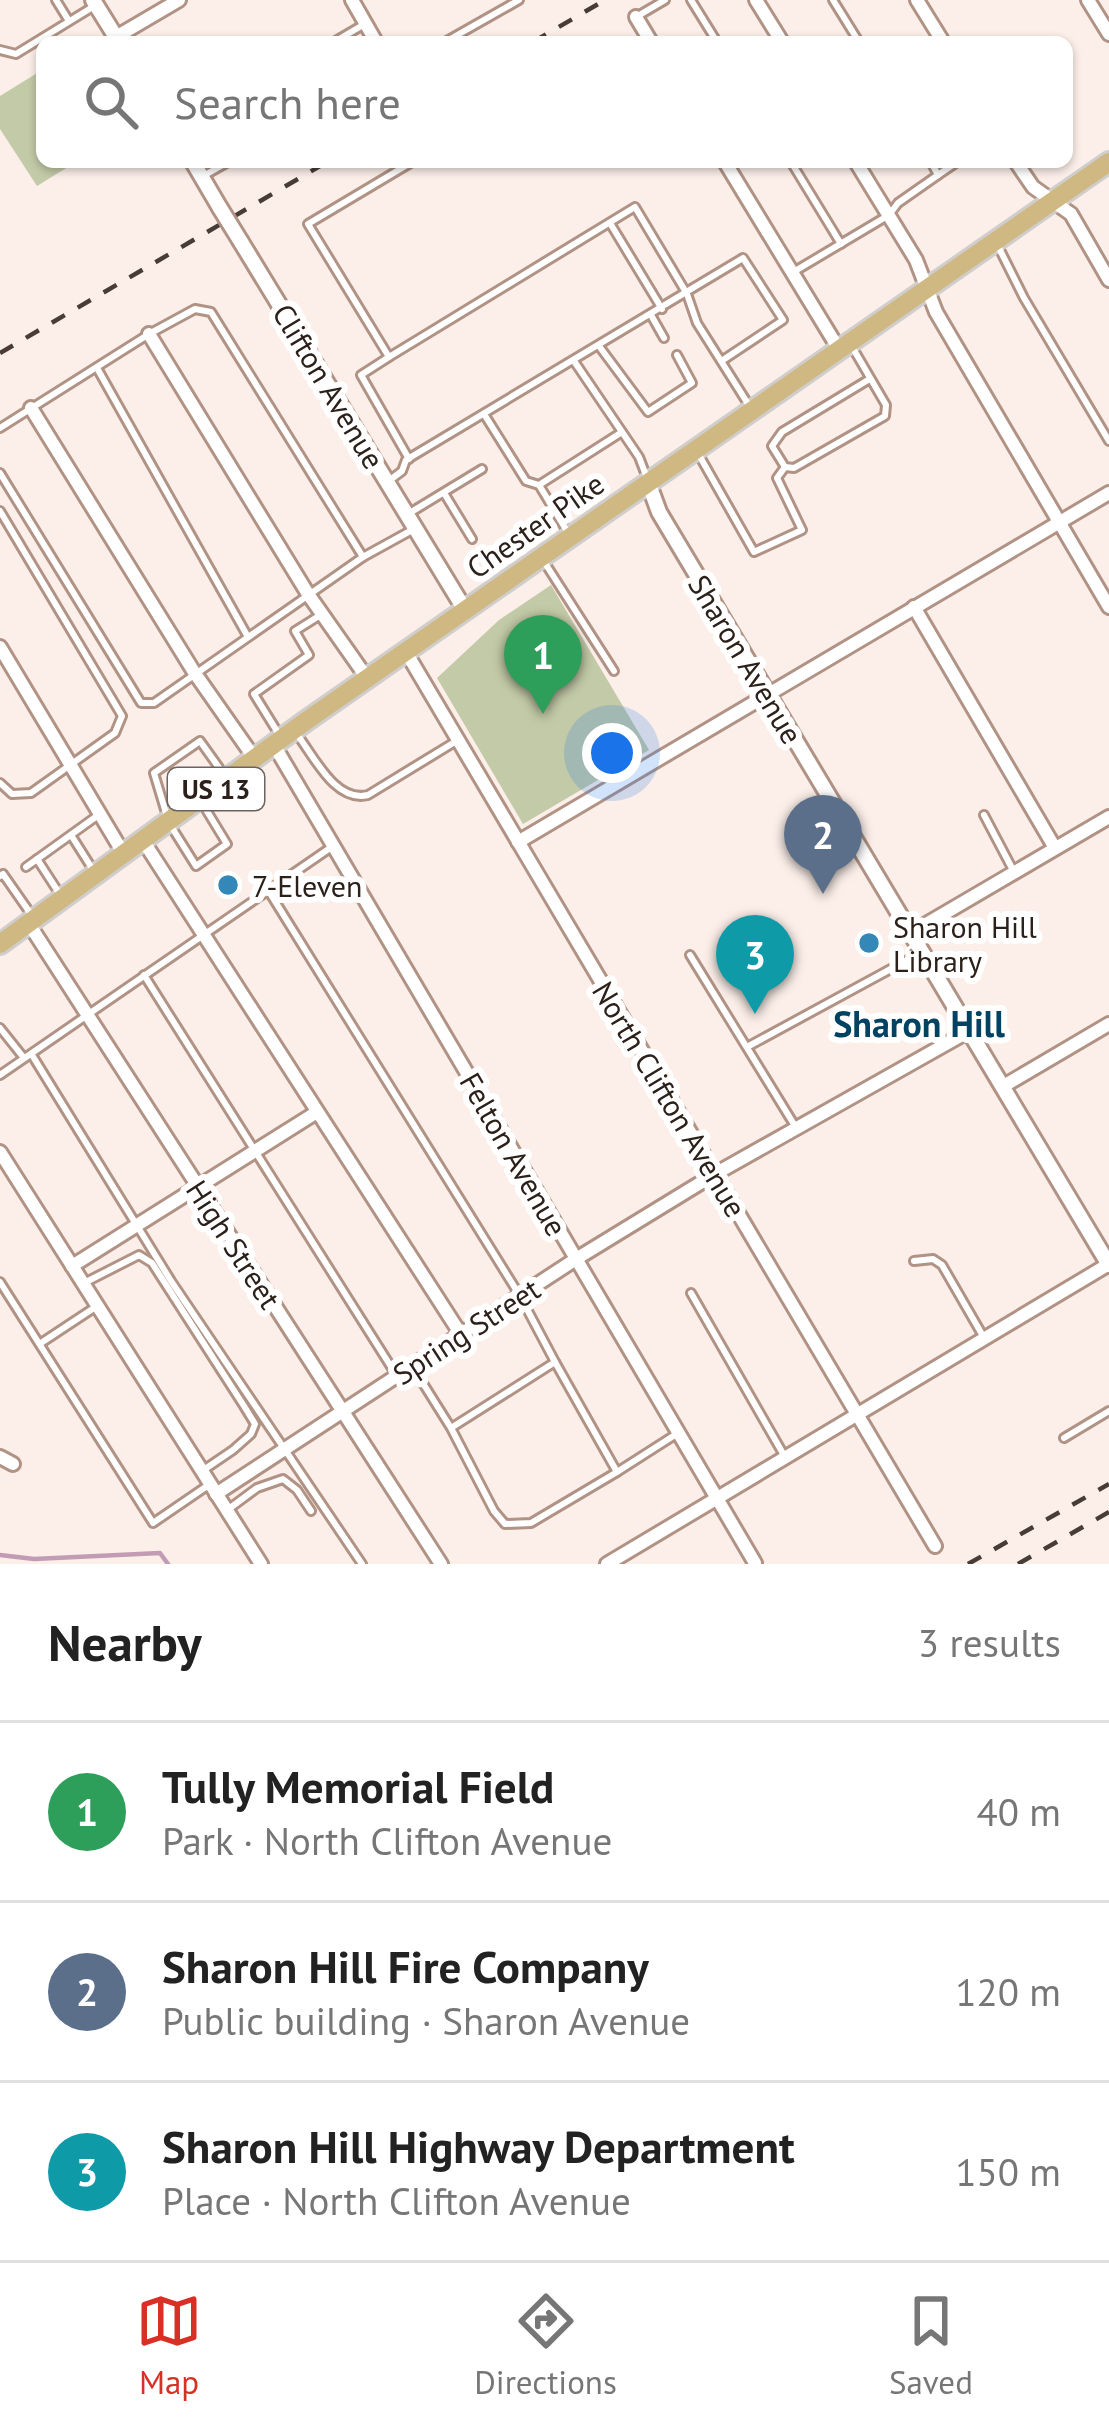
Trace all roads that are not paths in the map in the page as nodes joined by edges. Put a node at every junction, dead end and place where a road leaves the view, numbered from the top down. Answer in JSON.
{"nodes":[{"id":1,"x":56,"y":0,"type":"edge"},
{"id":2,"x":179,"y":0,"type":"edge"},
{"id":3,"x":352,"y":0,"type":"edge"},
{"id":4,"x":519,"y":0,"type":"edge"},
{"id":5,"x":665,"y":0,"type":"edge"},
{"id":6,"x":691,"y":0,"type":"edge"},
{"id":7,"x":756,"y":0,"type":"edge"},
{"id":8,"x":833,"y":0,"type":"edge"},
{"id":9,"x":917,"y":0,"type":"edge"},
{"id":10,"x":1088,"y":0,"type":"edge"},
{"id":11,"x":94,"y":2,"type":"edge"},
{"id":12,"x":636,"y":17,"type":"joint"},
{"id":13,"x":69,"y":21,"type":"junction"},
{"id":14,"x":366,"y":23,"type":"junction"},
{"id":15,"x":1109,"y":34,"type":"edge"},
{"id":16,"x":45,"y":36,"type":"edge"},
{"id":17,"x":115,"y":36,"type":"edge"},
{"id":18,"x":122,"y":36,"type":"edge"},
{"id":19,"x":344,"y":36,"type":"edge"},
{"id":20,"x":373,"y":36,"type":"edge"},
{"id":21,"x":456,"y":36,"type":"edge"},
{"id":22,"x":647,"y":36,"type":"edge"},
{"id":23,"x":713,"y":36,"type":"edge"},
{"id":24,"x":778,"y":36,"type":"edge"},
{"id":25,"x":855,"y":36,"type":"edge"},
{"id":26,"x":939,"y":36,"type":"edge"},
{"id":27,"x":36,"y":42,"type":"edge"},
{"id":28,"x":0,"y":50,"type":"edge"},
{"id":29,"x":1109,"y":162,"type":"edge"},
{"id":30,"x":196,"y":168,"type":"edge"},
{"id":31,"x":216,"y":168,"type":"edge"},
{"id":32,"x":402,"y":168,"type":"edge"},
{"id":33,"x":728,"y":168,"type":"edge"},
{"id":34,"x":795,"y":168,"type":"edge"},
{"id":35,"x":860,"y":168,"type":"edge"},
{"id":36,"x":934,"y":168,"type":"edge"},
{"id":37,"x":949,"y":168,"type":"edge"},
{"id":38,"x":1020,"y":168,"type":"edge"},
{"id":39,"x":938,"y":175,"type":"junction"},
{"id":40,"x":201,"y":176,"type":"junction"},
{"id":41,"x":1054,"y":201,"type":"junction"},
{"id":42,"x":889,"y":215,"type":"junction"},
{"id":43,"x":610,"y":223,"type":"junction"},
{"id":44,"x":996,"y":242,"type":"junction"},
{"id":45,"x":841,"y":244,"type":"junction"},
{"id":46,"x":792,"y":273,"type":"junction"},
{"id":47,"x":1109,"y":280,"type":"edge"},
{"id":48,"x":928,"y":291,"type":"junction"},
{"id":49,"x":687,"y":294,"type":"junction"},
{"id":50,"x":662,"y":309,"type":"junction"},
{"id":51,"x":651,"y":316,"type":"junction"},
{"id":52,"x":149,"y":334,"type":"junction"},
{"id":53,"x":664,"y":338,"type":"dead end"},
{"id":54,"x":599,"y":346,"type":"junction"},
{"id":55,"x":845,"y":347,"type":"junction"},
{"id":56,"x":677,"y":355,"type":"dead end"},
{"id":57,"x":389,"y":357,"type":"junction"},
{"id":58,"x":722,"y":360,"type":"junction"},
{"id":59,"x":574,"y":361,"type":"junction"},
{"id":60,"x":98,"y":368,"type":"junction"},
{"id":61,"x":868,"y":380,"type":"junction"},
{"id":62,"x":32,"y":408,"type":"junction"},
{"id":63,"x":752,"y":410,"type":"junction"},
{"id":64,"x":484,"y":414,"type":"junction"},
{"id":65,"x":0,"y":428,"type":"edge"},
{"id":66,"x":622,"y":432,"type":"junction"},
{"id":67,"x":1109,"y":442,"type":"edge"},
{"id":68,"x":694,"y":449,"type":"junction"},
{"id":69,"x":409,"y":459,"type":"junction"},
{"id":70,"x":785,"y":467,"type":"junction"},
{"id":71,"x":482,"y":470,"type":"dead end"},
{"id":72,"x":0,"y":473,"type":"edge"},
{"id":73,"x":388,"y":482,"type":"junction"},
{"id":74,"x":648,"y":482,"type":"junction"},
{"id":75,"x":539,"y":485,"type":"junction"},
{"id":76,"x":444,"y":493,"type":"junction"},
{"id":77,"x":1109,"y":494,"type":"edge"},
{"id":78,"x":0,"y":511,"type":"edge"},
{"id":79,"x":412,"y":521,"type":"junction"},
{"id":80,"x":1059,"y":521,"type":"junction"},
{"id":81,"x":570,"y":536,"type":"junction"},
{"id":82,"x":472,"y":539,"type":"dead end"},
{"id":83,"x":363,"y":557,"type":"junction"},
{"id":84,"x":541,"y":557,"type":"junction"},
{"id":85,"x":308,"y":594,"type":"junction"},
{"id":86,"x":914,"y":607,"type":"junction"},
{"id":87,"x":1109,"y":607,"type":"edge"},
{"id":88,"x":465,"y":610,"type":"junction"},
{"id":89,"x":322,"y":614,"type":"junction"},
{"id":90,"x":248,"y":638,"type":"junction"},
{"id":91,"x":0,"y":647,"type":"edge"},
{"id":92,"x":406,"y":652,"type":"junction"},
{"id":93,"x":614,"y":670,"type":"dead end"},
{"id":94,"x":194,"y":672,"type":"junction"},
{"id":95,"x":368,"y":678,"type":"junction"},
{"id":96,"x":766,"y":693,"type":"junction"},
{"id":97,"x":283,"y":738,"type":"junction"},
{"id":98,"x":458,"y":740,"type":"junction"},
{"id":99,"x":255,"y":759,"type":"junction"},
{"id":100,"x":70,"y":765,"type":"junction"},
{"id":101,"x":227,"y":780,"type":"junction"},
{"id":102,"x":0,"y":783,"type":"edge"},
{"id":103,"x":200,"y":800,"type":"junction"},
{"id":104,"x":100,"y":814,"type":"junction"},
{"id":105,"x":984,"y":815,"type":"dead end"},
{"id":106,"x":1109,"y":817,"type":"edge"},
{"id":107,"x":169,"y":824,"type":"junction"},
{"id":108,"x":71,"y":836,"type":"junction"},
{"id":109,"x":144,"y":842,"type":"junction"},
{"id":110,"x":518,"y":842,"type":"junction"},
{"id":111,"x":333,"y":846,"type":"junction"},
{"id":112,"x":1055,"y":848,"type":"junction"},
{"id":113,"x":125,"y":856,"type":"junction"},
{"id":114,"x":37,"y":860,"type":"junction"},
{"id":115,"x":26,"y":866,"type":"dead end"},
{"id":116,"x":1014,"y":872,"type":"junction"},
{"id":117,"x":0,"y":876,"type":"edge"},
{"id":118,"x":98,"y":876,"type":"junction"},
{"id":119,"x":268,"y":890,"type":"junction"},
{"id":120,"x":63,"y":900,"type":"junction"},
{"id":121,"x":32,"y":922,"type":"junction"},
{"id":122,"x":911,"y":933,"type":"junction"},
{"id":123,"x":203,"y":934,"type":"junction"},
{"id":124,"x":2,"y":937,"type":"edge"},
{"id":125,"x":922,"y":952,"type":"junction"},
{"id":126,"x":691,"y":955,"type":"dead end"},
{"id":127,"x":144,"y":976,"type":"junction"},
{"id":128,"x":87,"y":1015,"type":"junction"},
{"id":129,"x":1109,"y":1024,"type":"edge"},
{"id":130,"x":0,"y":1028,"type":"edge"},
{"id":131,"x":969,"y":1031,"type":"junction"},
{"id":132,"x":747,"y":1048,"type":"junction"},
{"id":133,"x":28,"y":1057,"type":"junction"},
{"id":134,"x":0,"y":1075,"type":"edge"},
{"id":135,"x":1003,"y":1087,"type":"junction"},
{"id":136,"x":317,"y":1112,"type":"junction"},
{"id":137,"x":796,"y":1128,"type":"junction"},
{"id":138,"x":256,"y":1149,"type":"junction"},
{"id":139,"x":0,"y":1152,"type":"edge"},
{"id":140,"x":715,"y":1174,"type":"junction"},
{"id":141,"x":197,"y":1186,"type":"junction"},
{"id":142,"x":137,"y":1224,"type":"junction"},
{"id":143,"x":576,"y":1259,"type":"junction"},
{"id":144,"x":914,"y":1261,"type":"dead end"},
{"id":145,"x":1109,"y":1264,"type":"edge"},
{"id":146,"x":72,"y":1266,"type":"junction"},
{"id":147,"x":0,"y":1282,"type":"edge"},
{"id":148,"x":83,"y":1284,"type":"junction"},
{"id":149,"x":692,"y":1293,"type":"dead end"},
{"id":150,"x":520,"y":1296,"type":"junction"},
{"id":151,"x":97,"y":1306,"type":"junction"},
{"id":152,"x":460,"y":1333,"type":"junction"},
{"id":153,"x":985,"y":1339,"type":"junction"},
{"id":154,"x":41,"y":1342,"type":"junction"},
{"id":155,"x":555,"y":1362,"type":"junction"},
{"id":156,"x":412,"y":1366,"type":"junction"},
{"id":157,"x":397,"y":1376,"type":"junction"},
{"id":158,"x":1109,"y":1411,"type":"edge"},
{"id":159,"x":343,"y":1414,"type":"junction"},
{"id":160,"x":858,"y":1415,"type":"junction"},
{"id":161,"x":451,"y":1427,"type":"junction"},
{"id":162,"x":678,"y":1432,"type":"junction"},
{"id":163,"x":1064,"y":1438,"type":"dead end"},
{"id":164,"x":286,"y":1449,"type":"junction"},
{"id":165,"x":786,"y":1459,"type":"junction"},
{"id":166,"x":202,"y":1471,"type":"junction"},
{"id":167,"x":617,"y":1472,"type":"junction"},
{"id":168,"x":213,"y":1489,"type":"junction"},
{"id":169,"x":718,"y":1500,"type":"junction"},
{"id":170,"x":227,"y":1510,"type":"junction"},
{"id":171,"x":310,"y":1511,"type":"dead end"},
{"id":172,"x":934,"y":1546,"type":"dead end"},
{"id":173,"x":261,"y":1564,"type":"edge"},
{"id":174,"x":362,"y":1564,"type":"edge"},
{"id":175,"x":441,"y":1564,"type":"edge"},
{"id":176,"x":607,"y":1564,"type":"edge"},
{"id":177,"x":754,"y":1564,"type":"edge"}],
"edges":[{"from":1,"to":13,"type":"lane"},
{"from":2,"to":18,"type":"street"},
{"from":3,"to":14,"type":"street"},
{"from":4,"to":21,"type":"lane"},
{"from":5,"to":12,"type":"lane"},
{"from":6,"to":23,"type":"lane"},
{"from":7,"to":24,"type":"street"},
{"from":8,"to":25,"type":"lane"},
{"from":9,"to":26,"type":"street"},
{"from":10,"to":15,"type":"street"},
{"from":11,"to":13,"type":"lane"},
{"from":11,"to":17,"type":"street"},
{"from":12,"to":22,"type":"street"},
{"from":13,"to":16,"type":"lane"},
{"from":14,"to":19,"type":"lane"},
{"from":14,"to":20,"type":"street"},
{"from":27,"to":28,"type":"lane"},
{"from":29,"to":41,"type":"main road","name":"Chester Pike","number":"US 13"},
{"from":30,"to":40,"type":"street","name":"Clifton Avenue"},
{"from":31,"to":40,"type":"lane"},
{"from":32,"to":57,"type":"lane"},
{"from":33,"to":46,"type":"street"},
{"from":34,"to":45,"type":"lane"},
{"from":35,"to":42,"type":"street"},
{"from":36,"to":39,"type":"lane"},
{"from":37,"to":39,"type":"lane"},
{"from":38,"to":41,"type":"street"},
{"from":39,"to":42,"type":"lane"},
{"from":40,"to":73,"type":"street","name":"Clifton Avenue","bridge":true},
{"from":41,"to":44,"type":"main road","name":"Chester Pike","number":"US 13"},
{"from":41,"to":47,"type":"street"},
{"from":42,"to":45,"type":"lane"},
{"from":42,"to":48,"type":"street"},
{"from":43,"to":49,"type":"lane"},
{"from":43,"to":50,"type":"lane"},
{"from":43,"to":57,"type":"lane"},
{"from":44,"to":48,"type":"main road","name":"Chester Pike","number":"US 13"},
{"from":44,"to":67,"type":"lane"},
{"from":45,"to":46,"type":"lane"},
{"from":46,"to":55,"type":"street"},
{"from":48,"to":55,"type":"main road","name":"Chester Pike","number":"US 13"},
{"from":48,"to":80,"type":"street"},
{"from":49,"to":50,"type":"lane"},
{"from":49,"to":58,"type":"lane"},
{"from":49,"to":58,"type":"lane"},
{"from":50,"to":51,"type":"lane"},
{"from":51,"to":53,"type":"lane"},
{"from":51,"to":54,"type":"lane"},
{"from":52,"to":60,"type":"lane"},
{"from":52,"to":83,"type":"lane"},
{"from":52,"to":85,"type":"street"},
{"from":54,"to":56,"type":"lane"},
{"from":54,"to":59,"type":"lane"},
{"from":55,"to":61,"type":"lane"},
{"from":55,"to":63,"type":"main road","name":"Chester Pike","number":"US 13"},
{"from":57,"to":69,"type":"lane"},
{"from":58,"to":63,"type":"lane"},
{"from":59,"to":64,"type":"lane"},
{"from":59,"to":66,"type":"lane"},
{"from":60,"to":62,"type":"lane"},
{"from":60,"to":90,"type":"lane"},
{"from":61,"to":70,"type":"lane"},
{"from":61,"to":70,"type":"lane"},
{"from":62,"to":65,"type":"lane"},
{"from":62,"to":94,"type":"street"},
{"from":63,"to":68,"type":"main road","name":"Chester Pike","number":"US 13"},
{"from":64,"to":69,"type":"lane"},
{"from":64,"to":75,"type":"lane"},
{"from":66,"to":74,"type":"lane"},
{"from":66,"to":75,"type":"lane"},
{"from":68,"to":70,"type":"lane"},
{"from":68,"to":74,"type":"main road","name":"Chester Pike","number":"US 13"},
{"from":69,"to":73,"type":"lane"},
{"from":71,"to":76,"type":"lane"},
{"from":72,"to":94,"type":"lane"},
{"from":73,"to":79,"type":"street","name":"Clifton Avenue"},
{"from":74,"to":81,"type":"main road","name":"Chester Pike","number":"US 13"},
{"from":74,"to":96,"type":"street","name":"Sharon Avenue"},
{"from":75,"to":81,"type":"lane"},
{"from":76,"to":79,"type":"lane"},
{"from":76,"to":82,"type":"lane"},
{"from":77,"to":80,"type":"street"},
{"from":78,"to":100,"type":"lane"},
{"from":79,"to":83,"type":"lane"},
{"from":79,"to":88,"type":"street","name":"Clifton Avenue"},
{"from":80,"to":86,"type":"street"},
{"from":80,"to":87,"type":"street"},
{"from":81,"to":84,"type":"main road","name":"Chester Pike","number":"US 13"},
{"from":83,"to":85,"type":"lane"},
{"from":84,"to":88,"type":"main road","name":"Chester Pike","number":"US 13"},
{"from":84,"to":93,"type":"lane"},
{"from":85,"to":89,"type":"street"},
{"from":85,"to":90,"type":"lane"},
{"from":86,"to":96,"type":"street"},
{"from":86,"to":112,"type":"street"},
{"from":88,"to":92,"type":"main road","name":"Chester Pike","number":"US 13"},
{"from":89,"to":95,"type":"street"},
{"from":89,"to":97,"type":"lane"},
{"from":90,"to":94,"type":"lane"},
{"from":91,"to":100,"type":"street"},
{"from":92,"to":95,"type":"main road","name":"Chester Pike","number":"US 13"},
{"from":92,"to":98,"type":"street","name":"North Clifton Avenue"},
{"from":94,"to":99,"type":"street"},
{"from":95,"to":97,"type":"main road","name":"Chester Pike","number":"US 13"},
{"from":96,"to":110,"type":"street"},
{"from":96,"to":122,"type":"street","name":"Sharon Avenue"},
{"from":97,"to":98,"type":"lane"},
{"from":97,"to":99,"type":"main road","name":"Chester Pike","number":"US 13"},
{"from":97,"to":111,"type":"street","name":"Felton Avenue"},
{"from":98,"to":110,"type":"street","name":"North Clifton Avenue"},
{"from":99,"to":101,"type":"main road","name":"Chester Pike","number":"US 13"},
{"from":100,"to":102,"type":"lane"},
{"from":100,"to":104,"type":"street"},
{"from":101,"to":103,"type":"main road","name":"Chester Pike","number":"US 13"},
{"from":101,"to":107,"type":"lane"},
{"from":103,"to":107,"type":"main road","name":"Chester Pike","number":"US 13"},
{"from":103,"to":107,"type":"lane"},
{"from":104,"to":108,"type":"lane"},
{"from":104,"to":113,"type":"street"},
{"from":105,"to":116,"type":"lane"},
{"from":106,"to":112,"type":"street"},
{"from":107,"to":109,"type":"main road","name":"Chester Pike","number":"US 13"},
{"from":108,"to":114,"type":"lane"},
{"from":108,"to":118,"type":"lane"},
{"from":109,"to":113,"type":"main road","name":"Chester Pike","number":"US 13"},
{"from":109,"to":123,"type":"street"},
{"from":110,"to":140,"type":"street","name":"North Clifton Avenue"},
{"from":111,"to":119,"type":"lane"},
{"from":111,"to":143,"type":"street","name":"Felton Avenue"},
{"from":112,"to":116,"type":"street"},
{"from":113,"to":118,"type":"main road","name":"Chester Pike","number":"US 13"},
{"from":114,"to":115,"type":"lane"},
{"from":114,"to":120,"type":"lane"},
{"from":116,"to":122,"type":"street"},
{"from":117,"to":121,"type":"lane"},
{"from":118,"to":120,"type":"main road","name":"Chester Pike","number":"US 13"},
{"from":119,"to":123,"type":"lane"},
{"from":119,"to":150,"type":"lane"},
{"from":120,"to":121,"type":"main road","name":"Chester Pike","number":"US 13"},
{"from":121,"to":124,"type":"main road","name":"Chester Pike","number":"US 13"},
{"from":121,"to":128,"type":"street","name":"High Street"},
{"from":122,"to":125,"type":"street","name":"Sharon Avenue"},
{"from":123,"to":127,"type":"lane"},
{"from":123,"to":136,"type":"street"},
{"from":125,"to":131,"type":"street","name":"Sharon Avenue"},
{"from":125,"to":132,"type":"lane"},
{"from":126,"to":132,"type":"lane"},
{"from":127,"to":128,"type":"lane"},
{"from":127,"to":138,"type":"lane"},
{"from":128,"to":133,"type":"lane"},
{"from":128,"to":141,"type":"street","name":"High Street"},
{"from":129,"to":135,"type":"street"},
{"from":130,"to":133,"type":"lane"},
{"from":131,"to":135,"type":"street","name":"Sharon Avenue"},
{"from":131,"to":137,"type":"street","name":"Spring Street"},
{"from":132,"to":137,"type":"lane"},
{"from":133,"to":134,"type":"lane"},
{"from":133,"to":142,"type":"lane"},
{"from":135,"to":145,"type":"street","name":"Sharon Avenue"},
{"from":136,"to":138,"type":"street"},
{"from":136,"to":152,"type":"street"},
{"from":137,"to":140,"type":"street","name":"Spring Street"},
{"from":138,"to":141,"type":"street"},
{"from":138,"to":157,"type":"lane"},
{"from":139,"to":146,"type":"street"},
{"from":140,"to":143,"type":"street","name":"Spring Street"},
{"from":140,"to":160,"type":"street","name":"North Clifton Avenue"},
{"from":141,"to":142,"type":"street"},
{"from":141,"to":159,"type":"street","name":"High Street"},
{"from":142,"to":146,"type":"street"},
{"from":142,"to":164,"type":"lane"},
{"from":143,"to":150,"type":"street","name":"Spring Street"},
{"from":143,"to":162,"type":"street","name":"Felton Avenue"},
{"from":144,"to":153,"type":"lane"},
{"from":145,"to":153,"type":"street"},
{"from":146,"to":148,"type":"street"},
{"from":147,"to":154,"type":"lane"},
{"from":148,"to":151,"type":"street"},
{"from":148,"to":166,"type":"lane"},
{"from":149,"to":165,"type":"lane"},
{"from":150,"to":152,"type":"street","name":"Spring Street"},
{"from":150,"to":155,"type":"lane"},
{"from":151,"to":154,"type":"lane"},
{"from":151,"to":166,"type":"street"},
{"from":152,"to":156,"type":"street","name":"Spring Street"},
{"from":153,"to":160,"type":"street"},
{"from":154,"to":168,"type":"lane"},
{"from":155,"to":161,"type":"lane"},
{"from":155,"to":167,"type":"lane"},
{"from":156,"to":157,"type":"street","name":"Spring Street"},
{"from":156,"to":161,"type":"lane"},
{"from":157,"to":159,"type":"street","name":"Spring Street"},
{"from":158,"to":163,"type":"lane"},
{"from":159,"to":164,"type":"street","name":"Spring Street"},
{"from":159,"to":175,"type":"street","name":"High Street"},
{"from":160,"to":165,"type":"street"},
{"from":160,"to":172,"type":"street","name":"North Clifton Avenue"},
{"from":161,"to":167,"type":"lane"},
{"from":162,"to":167,"type":"lane"},
{"from":162,"to":169,"type":"street","name":"Felton Avenue"},
{"from":164,"to":168,"type":"street","name":"Spring Street"},
{"from":164,"to":174,"type":"lane"},
{"from":165,"to":169,"type":"street"},
{"from":166,"to":168,"type":"street"},
{"from":168,"to":170,"type":"street"},
{"from":169,"to":176,"type":"street"},
{"from":169,"to":177,"type":"street","name":"Felton Avenue"},
{"from":170,"to":171,"type":"lane"},
{"from":170,"to":173,"type":"street"}]}
